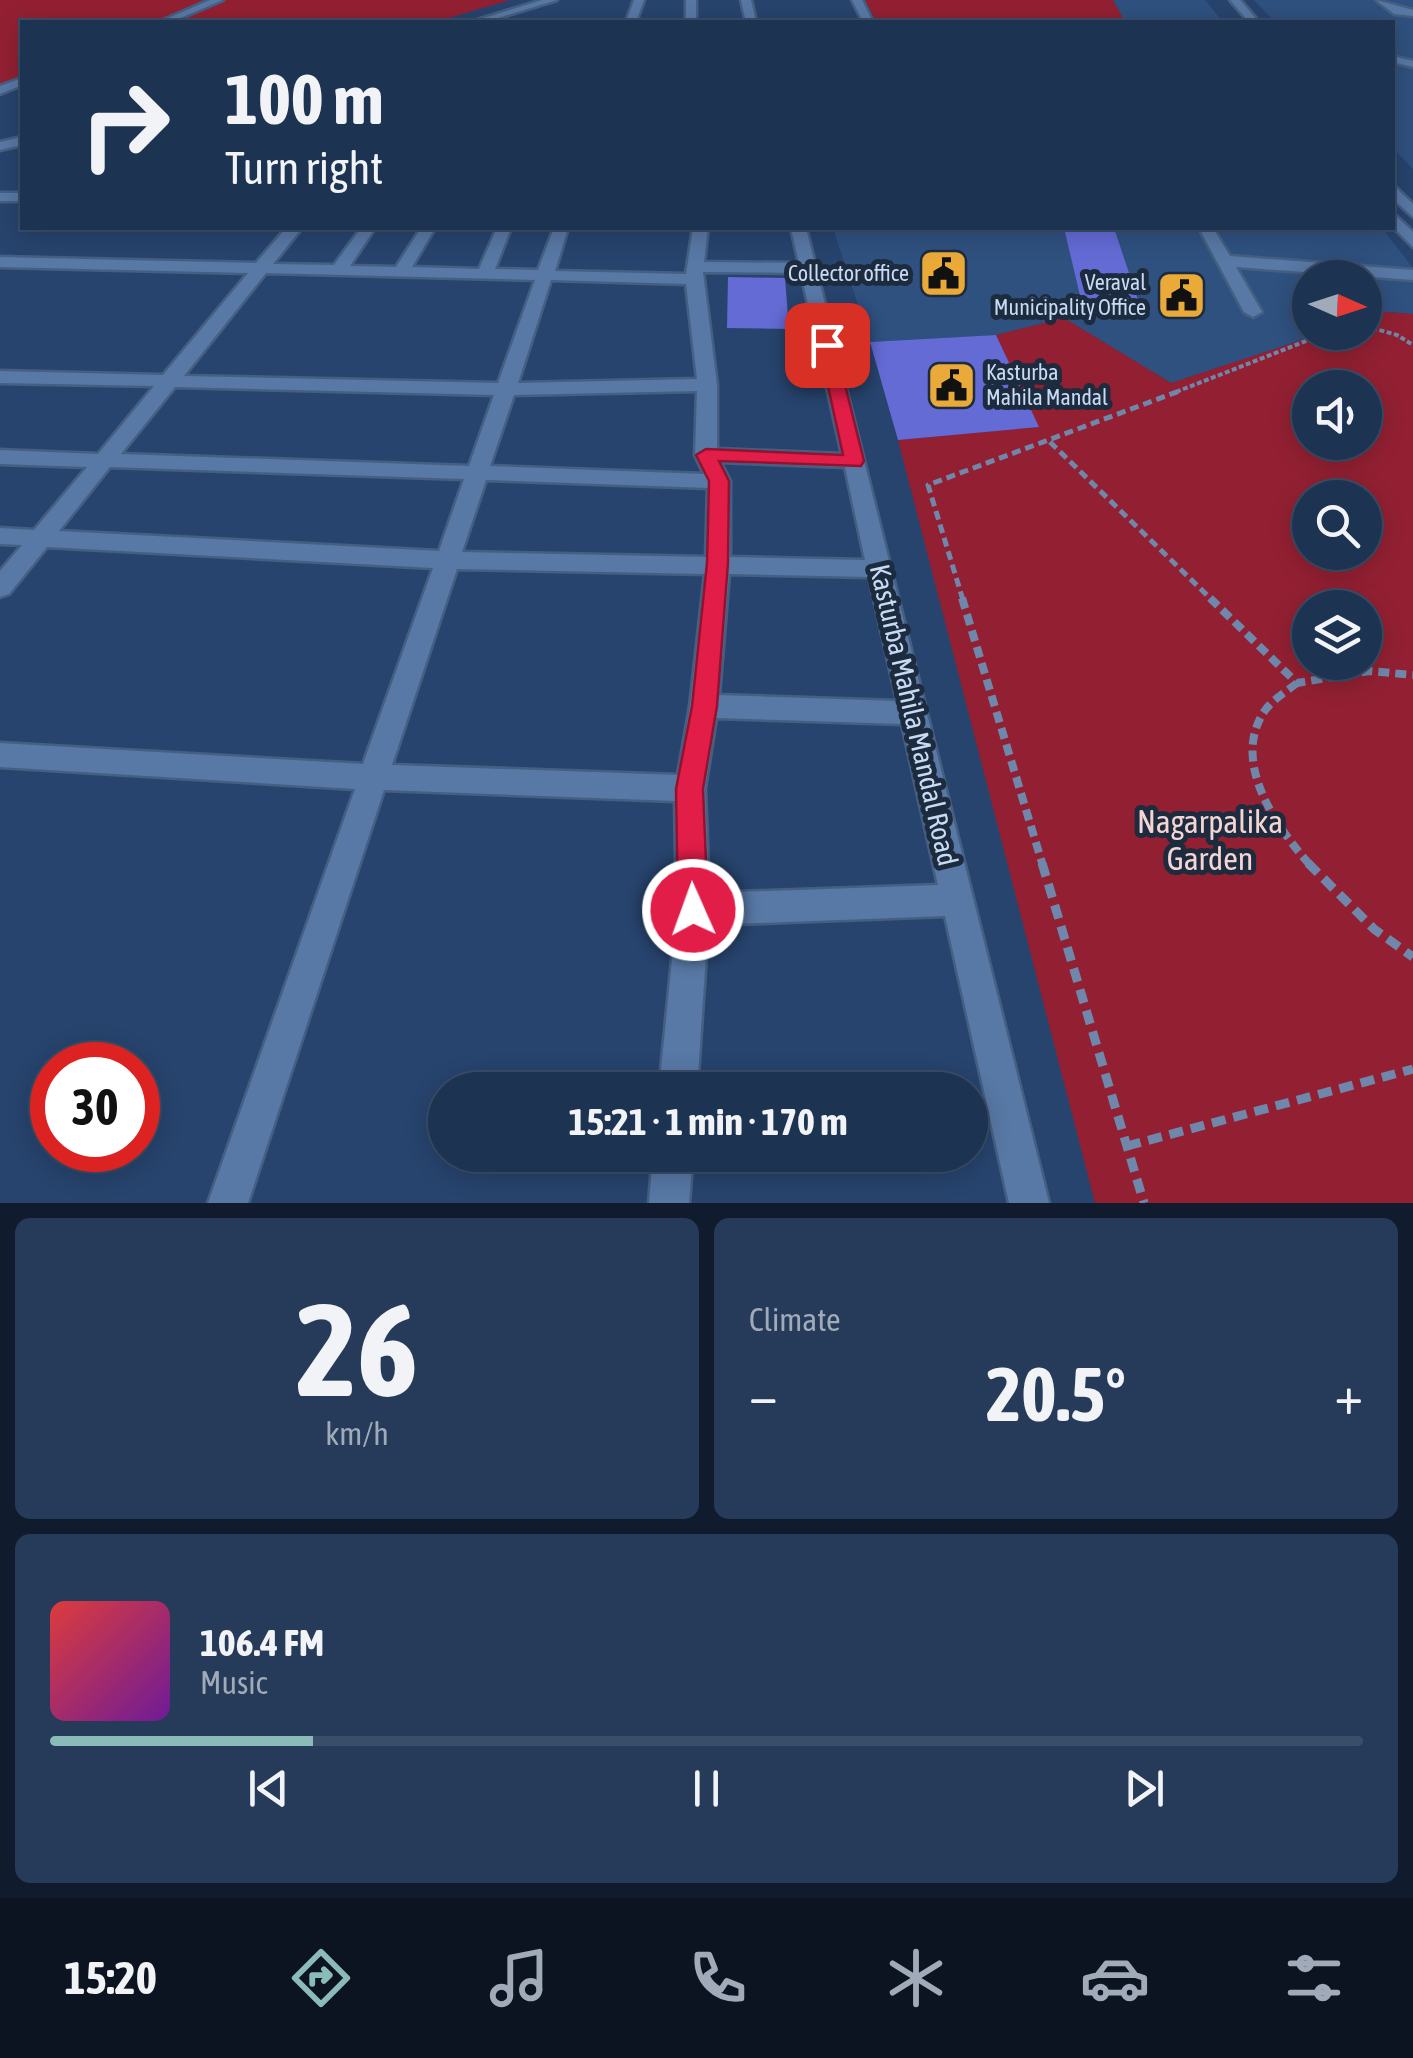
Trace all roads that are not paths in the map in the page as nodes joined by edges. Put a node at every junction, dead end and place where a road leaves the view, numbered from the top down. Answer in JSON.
{"nodes":[{"id":1,"x":218,"y":0,"type":"edge"},
{"id":2,"x":552,"y":0,"type":"edge"},
{"id":3,"x":1382,"y":0,"type":"edge"},
{"id":4,"x":1237,"y":2,"type":"edge"},
{"id":5,"x":1218,"y":3,"type":"dead end"},
{"id":6,"x":1413,"y":13,"type":"edge"},
{"id":7,"x":169,"y":20,"type":"edge"},
{"id":8,"x":483,"y":20,"type":"edge"},
{"id":9,"x":1395,"y":192,"type":"edge"},
{"id":10,"x":1413,"y":213,"type":"edge"},
{"id":11,"x":1395,"y":220,"type":"edge"},
{"id":12,"x":292,"y":230,"type":"edge"},
{"id":13,"x":367,"y":230,"type":"edge"},
{"id":14,"x":427,"y":230,"type":"edge"},
{"id":15,"x":503,"y":230,"type":"edge"},
{"id":16,"x":560,"y":230,"type":"edge"},
{"id":17,"x":700,"y":230,"type":"edge"},
{"id":18,"x":799,"y":230,"type":"edge"},
{"id":19,"x":1207,"y":230,"type":"edge"},
{"id":20,"x":1413,"y":242,"type":"edge"},
{"id":21,"x":1226,"y":261,"type":"junction"},
{"id":22,"x":0,"y":262,"type":"edge"},
{"id":23,"x":262,"y":267,"type":"junction"},
{"id":24,"x":808,"y":268,"type":"junction"},
{"id":25,"x":339,"y":270,"type":"junction"},
{"id":26,"x":402,"y":271,"type":"junction"},
{"id":27,"x":484,"y":273,"type":"junction"},
{"id":28,"x":695,"y":273,"type":"junction"},
{"id":29,"x":1413,"y":275,"type":"edge"},
{"id":30,"x":545,"y":276,"type":"junction"},
{"id":31,"x":1253,"y":312,"type":"dead end"},
{"id":32,"x":0,"y":376,"type":"edge"},
{"id":33,"x":171,"y":382,"type":"junction"},
{"id":34,"x":706,"y":385,"type":"junction"},
{"id":35,"x":506,"y":390,"type":"junction"},
{"id":36,"x":706,"y":455,"type":"junction"},
{"id":37,"x":0,"y":457,"type":"edge"},
{"id":38,"x":854,"y":461,"type":"junction"},
{"id":39,"x":104,"y":462,"type":"junction"},
{"id":40,"x":477,"y":474,"type":"junction"},
{"id":41,"x":719,"y":481,"type":"junction"},
{"id":42,"x":0,"y":536,"type":"edge"},
{"id":43,"x":41,"y":538,"type":"junction"},
{"id":44,"x":447,"y":560,"type":"junction"},
{"id":45,"x":718,"y":563,"type":"junction"},
{"id":46,"x":880,"y":569,"type":"junction"},
{"id":47,"x":0,"y":588,"type":"edge"},
{"id":48,"x":704,"y":706,"type":"junction"},
{"id":49,"x":914,"y":712,"type":"junction"},
{"id":50,"x":0,"y":755,"type":"edge"},
{"id":51,"x":373,"y":777,"type":"junction"},
{"id":52,"x":690,"y":789,"type":"junction"},
{"id":53,"x":958,"y":900,"type":"junction"},
{"id":54,"x":693,"y":910,"type":"junction"},
{"id":55,"x":680,"y":1072,"type":"edge"},
{"id":56,"x":672,"y":1172,"type":"edge"},
{"id":57,"x":228,"y":1203,"type":"edge"},
{"id":58,"x":669,"y":1203,"type":"edge"},
{"id":59,"x":1029,"y":1203,"type":"edge"}],
"edges":[{"from":1,"to":7,"type":"street"},
{"from":2,"to":8,"type":"street"},
{"from":3,"to":6,"type":"street"},
{"from":4,"to":5,"type":"street"},
{"from":9,"to":10,"type":"street"},
{"from":11,"to":20,"type":"street"},
{"from":12,"to":23,"type":"street"},
{"from":13,"to":25,"type":"street"},
{"from":14,"to":26,"type":"street"},
{"from":15,"to":27,"type":"street"},
{"from":16,"to":30,"type":"street"},
{"from":17,"to":28,"type":"street"},
{"from":18,"to":24,"type":"street","name":"Kasturba Mahila Mandal Road"},
{"from":19,"to":21,"type":"street"},
{"from":21,"to":29,"type":"street"},
{"from":21,"to":31,"type":"street"},
{"from":22,"to":23,"type":"street"},
{"from":23,"to":25,"type":"street"},
{"from":23,"to":33,"type":"street"},
{"from":24,"to":28,"type":"street"},
{"from":24,"to":38,"type":"street","name":"Kasturba Mahila Mandal Road"},
{"from":25,"to":26,"type":"street"},
{"from":26,"to":27,"type":"street"},
{"from":27,"to":30,"type":"street"},
{"from":28,"to":30,"type":"street"},
{"from":28,"to":34,"type":"street"},
{"from":30,"to":35,"type":"street"},
{"from":32,"to":33,"type":"street"},
{"from":33,"to":35,"type":"street"},
{"from":33,"to":39,"type":"street"},
{"from":34,"to":35,"type":"street"},
{"from":34,"to":36,"type":"street"},
{"from":35,"to":40,"type":"street"},
{"from":36,"to":38,"type":"street"},
{"from":36,"to":41,"type":"street"},
{"from":37,"to":39,"type":"street"},
{"from":38,"to":46,"type":"street","name":"Kasturba Mahila Mandal Road"},
{"from":39,"to":40,"type":"street"},
{"from":39,"to":43,"type":"street"},
{"from":40,"to":41,"type":"street"},
{"from":40,"to":44,"type":"street"},
{"from":41,"to":45,"type":"street"},
{"from":42,"to":43,"type":"street"},
{"from":43,"to":44,"type":"street"},
{"from":43,"to":47,"type":"street"},
{"from":44,"to":45,"type":"street"},
{"from":44,"to":51,"type":"street"},
{"from":45,"to":46,"type":"street"},
{"from":45,"to":48,"type":"street"},
{"from":46,"to":49,"type":"street","name":"Kasturba Mahila Mandal Road"},
{"from":48,"to":49,"type":"street"},
{"from":48,"to":52,"type":"street"},
{"from":49,"to":53,"type":"street","name":"Kasturba Mahila Mandal Road"},
{"from":50,"to":51,"type":"street"},
{"from":51,"to":52,"type":"street"},
{"from":51,"to":57,"type":"street"},
{"from":52,"to":54,"type":"street"},
{"from":53,"to":54,"type":"street"},
{"from":53,"to":59,"type":"street","name":"Kasturba Mahila Mandal Road"},
{"from":54,"to":55,"type":"street"},
{"from":56,"to":58,"type":"street"}]}
